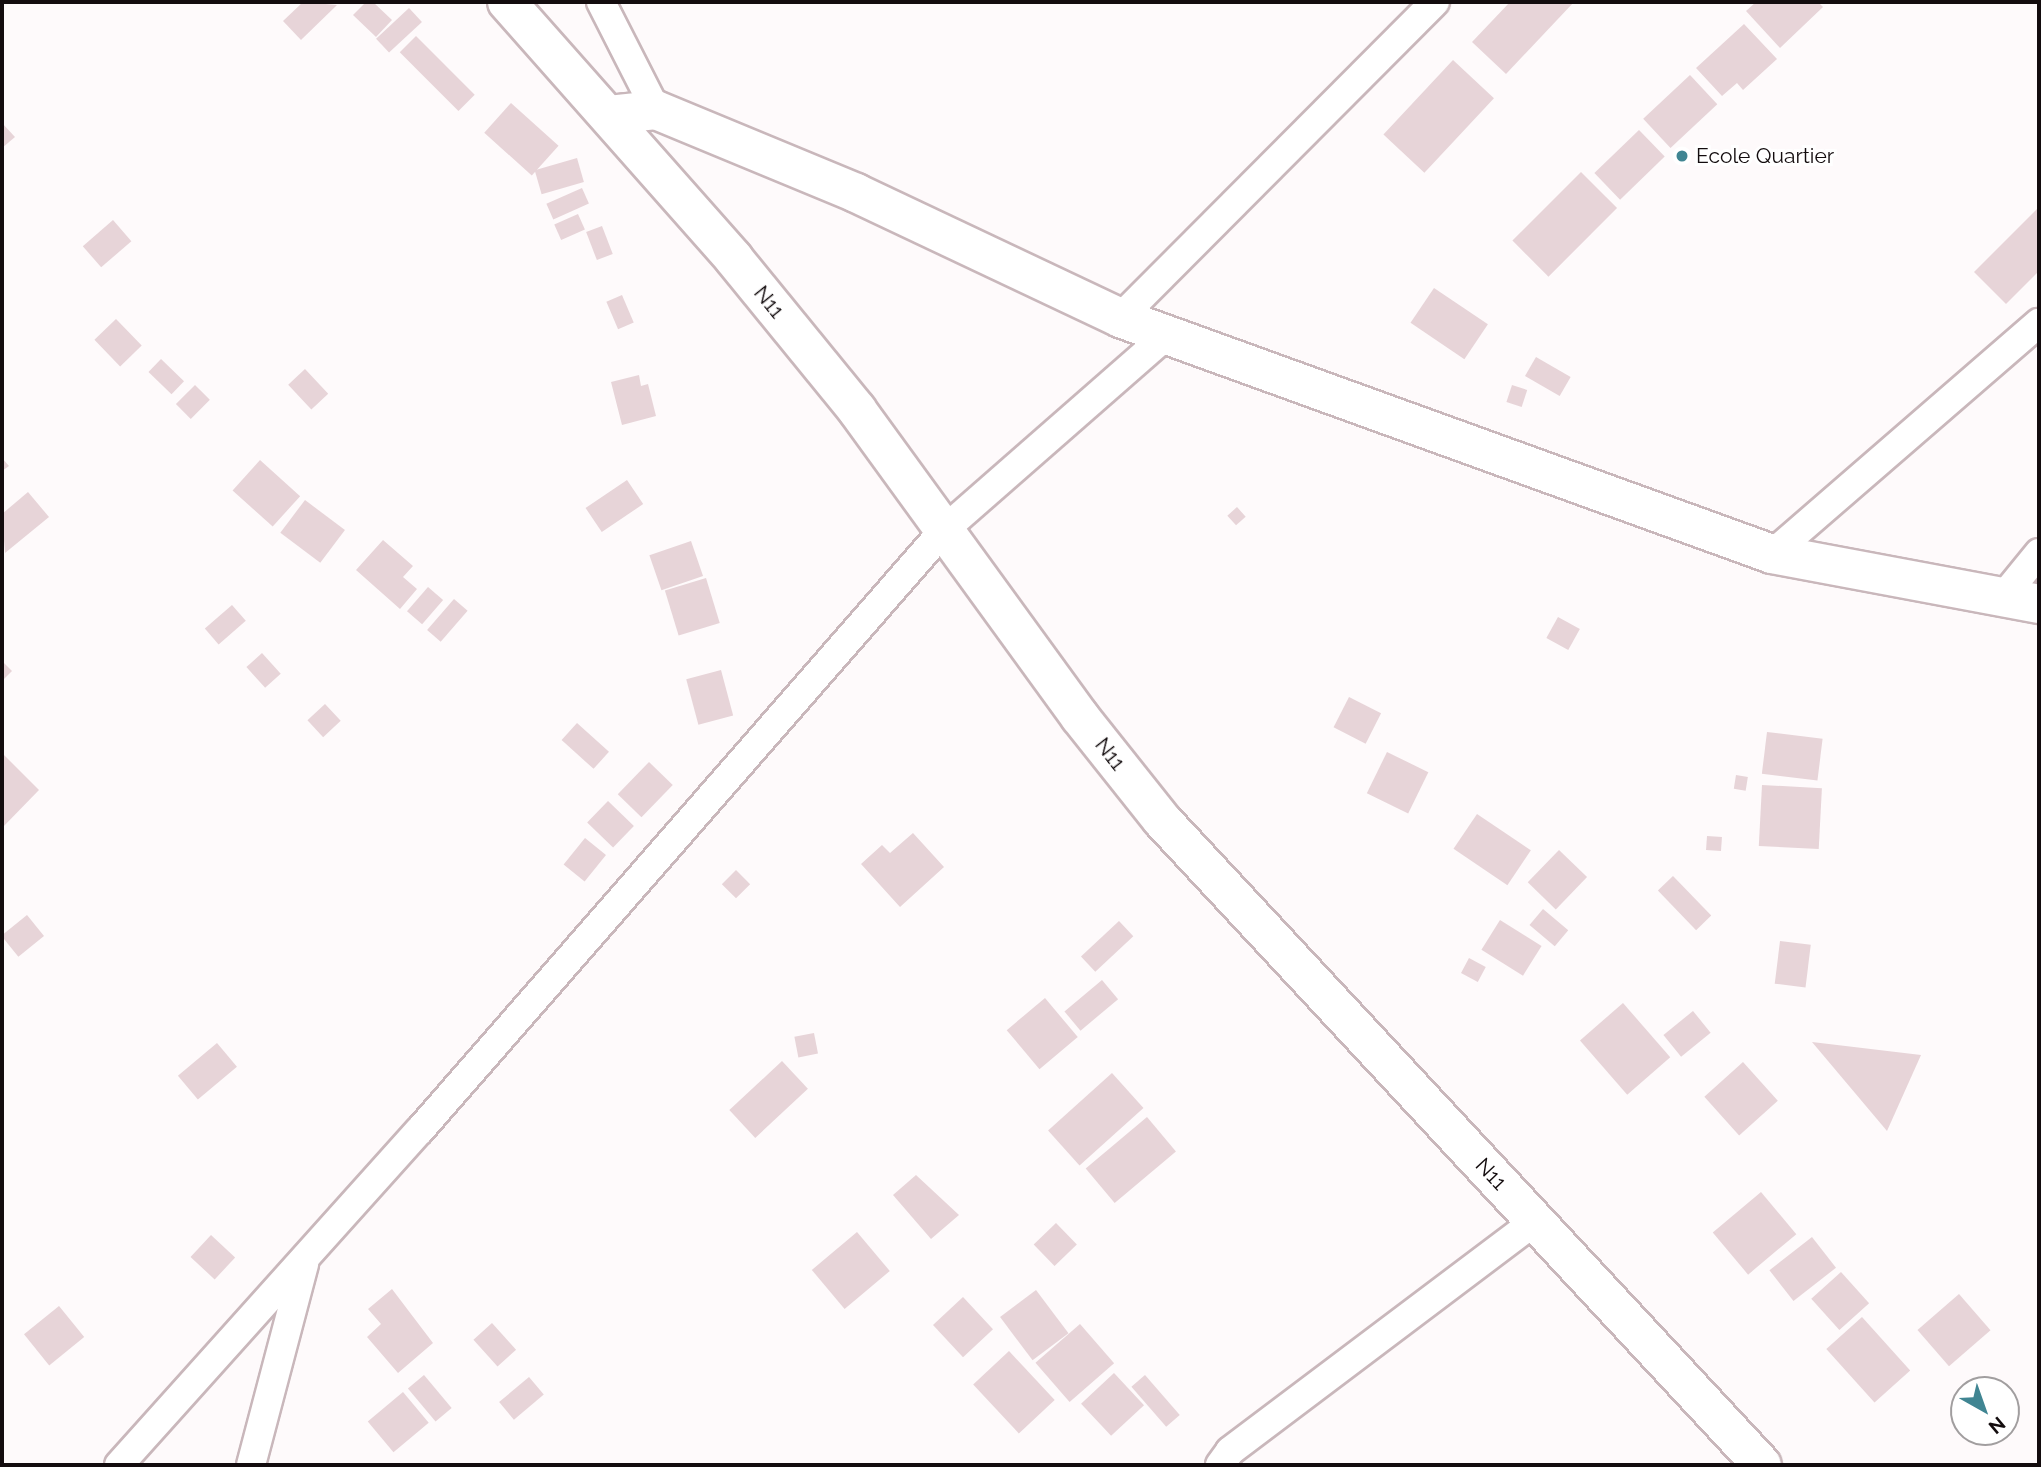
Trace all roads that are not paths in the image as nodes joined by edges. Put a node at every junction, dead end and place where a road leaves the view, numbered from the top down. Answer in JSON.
{"nodes":[{"id":1,"x":507,"y":2,"type":"edge"},
{"id":2,"x":601,"y":2,"type":"edge"},
{"id":3,"x":1435,"y":2,"type":"edge"},
{"id":4,"x":656,"y":110,"type":"junction"},
{"id":5,"x":609,"y":115,"type":"junction"},
{"id":6,"x":1120,"y":318,"type":"junction"},
{"id":7,"x":2039,"y":323,"type":"edge"},
{"id":8,"x":1167,"y":335,"type":"junction"},
{"id":9,"x":944,"y":530,"type":"junction"},
{"id":10,"x":2039,"y":553,"type":"edge"},
{"id":11,"x":1772,"y":554,"type":"junction"},
{"id":12,"x":2021,"y":601,"type":"edge"},
{"id":13,"x":1535,"y":1222,"type":"junction"},
{"id":14,"x":305,"y":1258,"type":"junction"},
{"id":15,"x":119,"y":1465,"type":"edge"},
{"id":16,"x":251,"y":1465,"type":"edge"},
{"id":17,"x":1220,"y":1465,"type":"edge"},
{"id":18,"x":1762,"y":1465,"type":"edge"}],
"edges":[{"from":1,"to":5,"type":"main road","name":"N11"},
{"from":2,"to":4,"type":"street"},
{"from":3,"to":6,"type":"street"},
{"from":4,"to":5,"type":"main road"},
{"from":4,"to":6,"type":"main road"},
{"from":5,"to":9,"type":"main road","name":"N11"},
{"from":6,"to":8,"type":"main road"},
{"from":7,"to":11,"type":"street"},
{"from":8,"to":9,"type":"street"},
{"from":8,"to":11,"type":"main road"},
{"from":9,"to":13,"type":"main road","name":"N11"},
{"from":9,"to":14,"type":"street"},
{"from":10,"to":12,"type":"street"},
{"from":11,"to":12,"type":"main road"},
{"from":13,"to":17,"type":"street"},
{"from":13,"to":18,"type":"main road","name":"N11"},
{"from":14,"to":15,"type":"street"},
{"from":14,"to":16,"type":"street"}]}
